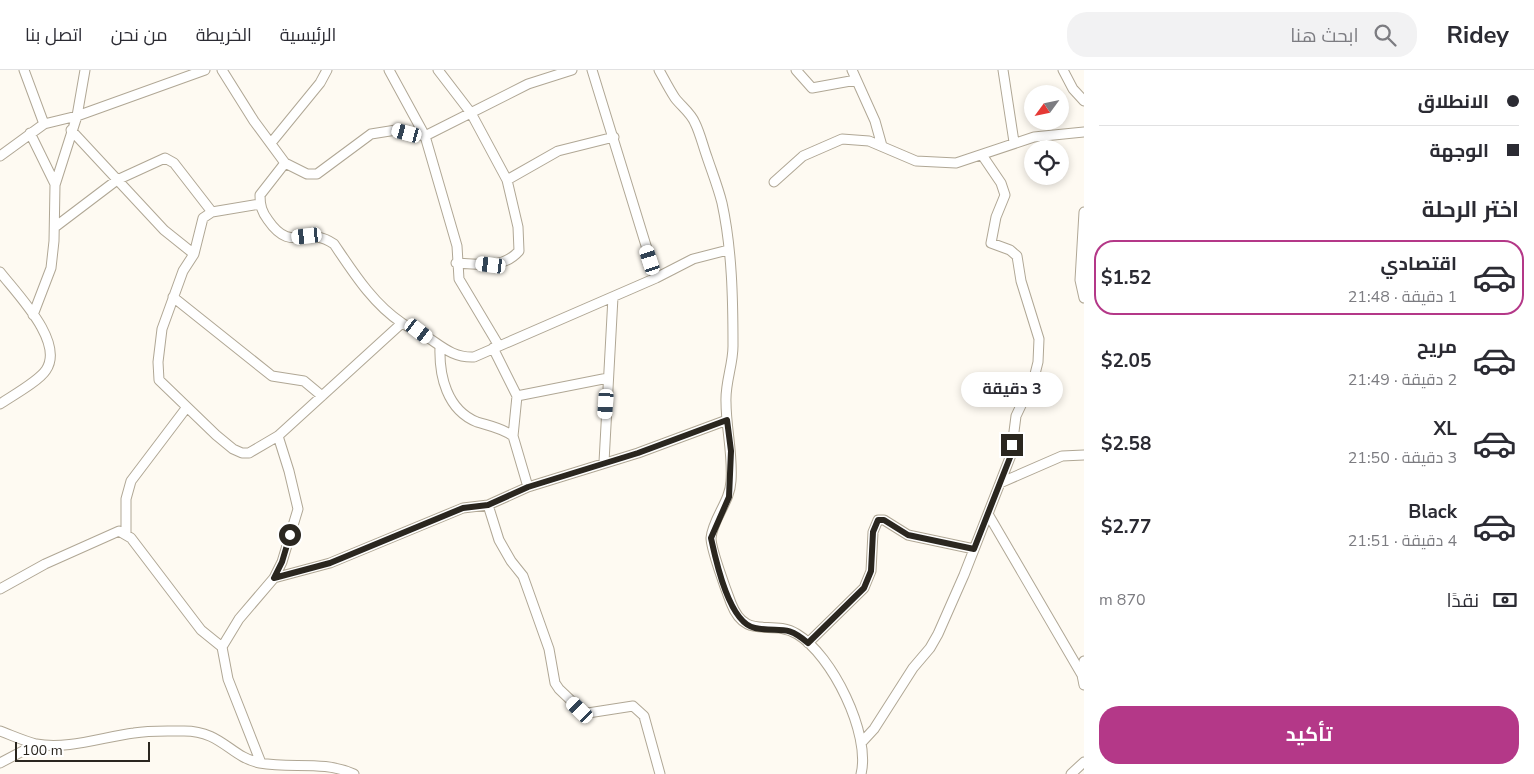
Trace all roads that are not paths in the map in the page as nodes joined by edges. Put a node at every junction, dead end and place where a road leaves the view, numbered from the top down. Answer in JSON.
{"nodes":[{"id":1,"x":24,"y":70,"type":"edge"},
{"id":2,"x":205,"y":70,"type":"edge"},
{"id":3,"x":222,"y":70,"type":"edge"},
{"id":4,"x":327,"y":70,"type":"edge"},
{"id":5,"x":389,"y":70,"type":"edge"},
{"id":6,"x":438,"y":70,"type":"edge"},
{"id":7,"x":572,"y":70,"type":"edge"},
{"id":8,"x":592,"y":70,"type":"edge"},
{"id":9,"x":659,"y":70,"type":"edge"},
{"id":10,"x":796,"y":70,"type":"edge"},
{"id":11,"x":852,"y":70,"type":"edge"},
{"id":12,"x":1003,"y":70,"type":"edge"},
{"id":13,"x":1063,"y":70,"type":"edge"},
{"id":14,"x":83,"y":72,"type":"edge"},
{"id":15,"x":856,"y":80,"type":"junction"},
{"id":16,"x":1084,"y":102,"type":"edge"},
{"id":17,"x":471,"y":113,"type":"junction"},
{"id":18,"x":77,"y":116,"type":"junction"},
{"id":19,"x":44,"y":124,"type":"junction"},
{"id":20,"x":71,"y":130,"type":"junction"},
{"id":21,"x":1084,"y":132,"type":"edge"},
{"id":22,"x":30,"y":133,"type":"junction"},
{"id":23,"x":425,"y":136,"type":"junction"},
{"id":24,"x":614,"y":137,"type":"junction"},
{"id":25,"x":1014,"y":142,"type":"junction"},
{"id":26,"x":271,"y":143,"type":"junction"},
{"id":27,"x":882,"y":146,"type":"junction"},
{"id":28,"x":982,"y":155,"type":"junction"},
{"id":29,"x":0,"y":156,"type":"edge"},
{"id":30,"x":285,"y":163,"type":"junction"},
{"id":31,"x":117,"y":180,"type":"junction"},
{"id":32,"x":507,"y":180,"type":"junction"},
{"id":33,"x":774,"y":182,"type":"dead end"},
{"id":34,"x":55,"y":185,"type":"junction"},
{"id":35,"x":260,"y":204,"type":"junction"},
{"id":36,"x":212,"y":212,"type":"junction"},
{"id":37,"x":1084,"y":212,"type":"edge"},
{"id":38,"x":55,"y":227,"type":"junction"},
{"id":39,"x":728,"y":250,"type":"junction"},
{"id":40,"x":194,"y":254,"type":"junction"},
{"id":41,"x":456,"y":263,"type":"junction"},
{"id":42,"x":0,"y":272,"type":"edge"},
{"id":43,"x":656,"y":278,"type":"junction"},
{"id":44,"x":173,"y":297,"type":"junction"},
{"id":45,"x":613,"y":297,"type":"junction"},
{"id":46,"x":1084,"y":298,"type":"edge"},
{"id":47,"x":33,"y":315,"type":"junction"},
{"id":48,"x":402,"y":323,"type":"junction"},
{"id":49,"x":440,"y":347,"type":"junction"},
{"id":50,"x":496,"y":347,"type":"junction"},
{"id":51,"x":608,"y":378,"type":"junction"},
{"id":52,"x":322,"y":396,"type":"junction"},
{"id":53,"x":517,"y":396,"type":"junction"},
{"id":54,"x":0,"y":404,"type":"edge"},
{"id":55,"x":187,"y":407,"type":"junction"},
{"id":56,"x":727,"y":420,"type":"junction"},
{"id":57,"x":278,"y":436,"type":"junction"},
{"id":58,"x":514,"y":436,"type":"junction"},
{"id":59,"x":1084,"y":454,"type":"edge"},
{"id":60,"x":604,"y":462,"type":"junction"},
{"id":61,"x":1000,"y":483,"type":"junction"},
{"id":62,"x":528,"y":487,"type":"junction"},
{"id":63,"x":488,"y":505,"type":"junction"},
{"id":64,"x":988,"y":514,"type":"junction"},
{"id":65,"x":126,"y":533,"type":"junction"},
{"id":66,"x":974,"y":549,"type":"junction"},
{"id":67,"x":274,"y":578,"type":"junction"},
{"id":68,"x":0,"y":590,"type":"edge"},
{"id":69,"x":808,"y":643,"type":"junction"},
{"id":70,"x":222,"y":647,"type":"junction"},
{"id":71,"x":1084,"y":661,"type":"edge"},
{"id":72,"x":1083,"y":680,"type":"edge"},
{"id":73,"x":0,"y":730,"type":"edge"},
{"id":74,"x":862,"y":742,"type":"junction"},
{"id":75,"x":36,"y":744,"type":"junction"},
{"id":76,"x":1084,"y":762,"type":"edge"},
{"id":77,"x":0,"y":763,"type":"edge"},
{"id":78,"x":260,"y":763,"type":"junction"},
{"id":79,"x":354,"y":774,"type":"edge"},
{"id":80,"x":660,"y":774,"type":"edge"},
{"id":81,"x":861,"y":774,"type":"edge"},
{"id":82,"x":1071,"y":774,"type":"edge"}],
"edges":[{"from":1,"to":19,"type":"street"},
{"from":2,"to":18,"type":"street"},
{"from":3,"to":26,"type":"street"},
{"from":4,"to":26,"type":"street"},
{"from":5,"to":23,"type":"street"},
{"from":6,"to":17,"type":"street"},
{"from":7,"to":17,"type":"street"},
{"from":8,"to":24,"type":"street"},
{"from":9,"to":39,"type":"street"},
{"from":10,"to":15,"type":"street"},
{"from":11,"to":15,"type":"street"},
{"from":12,"to":25,"type":"street"},
{"from":13,"to":16,"type":"street"},
{"from":14,"to":18,"type":"street"},
{"from":15,"to":27,"type":"street"},
{"from":17,"to":23,"type":"street"},
{"from":17,"to":32,"type":"street"},
{"from":18,"to":19,"type":"street"},
{"from":18,"to":20,"type":"street"},
{"from":19,"to":22,"type":"street"},
{"from":20,"to":31,"type":"street"},
{"from":20,"to":34,"type":"street"},
{"from":21,"to":25,"type":"street"},
{"from":22,"to":29,"type":"street"},
{"from":22,"to":34,"type":"street"},
{"from":23,"to":30,"type":"street"},
{"from":23,"to":41,"type":"street"},
{"from":24,"to":32,"type":"street"},
{"from":24,"to":43,"type":"street"},
{"from":25,"to":28,"type":"street"},
{"from":26,"to":30,"type":"street"},
{"from":27,"to":28,"type":"street"},
{"from":27,"to":33,"type":"street"},
{"from":28,"to":61,"type":"street"},
{"from":30,"to":35,"type":"street"},
{"from":31,"to":36,"type":"street"},
{"from":31,"to":38,"type":"street"},
{"from":31,"to":40,"type":"street"},
{"from":32,"to":41,"type":"street"},
{"from":34,"to":38,"type":"street"},
{"from":35,"to":36,"type":"street"},
{"from":35,"to":48,"type":"street"},
{"from":36,"to":40,"type":"street"},
{"from":37,"to":46,"type":"street"},
{"from":38,"to":47,"type":"street"},
{"from":39,"to":43,"type":"street"},
{"from":39,"to":56,"type":"street"},
{"from":40,"to":44,"type":"street"},
{"from":41,"to":50,"type":"street"},
{"from":42,"to":47,"type":"street"},
{"from":43,"to":45,"type":"street"},
{"from":44,"to":52,"type":"street"},
{"from":44,"to":55,"type":"street"},
{"from":45,"to":50,"type":"street"},
{"from":45,"to":51,"type":"street"},
{"from":47,"to":54,"type":"street"},
{"from":48,"to":49,"type":"street"},
{"from":48,"to":52,"type":"street"},
{"from":49,"to":50,"type":"street"},
{"from":49,"to":58,"type":"street"},
{"from":50,"to":53,"type":"street"},
{"from":51,"to":53,"type":"street"},
{"from":51,"to":60,"type":"street"},
{"from":52,"to":57,"type":"street"},
{"from":53,"to":58,"type":"street"},
{"from":55,"to":57,"type":"street"},
{"from":55,"to":65,"type":"street"},
{"from":56,"to":60,"type":"street"},
{"from":56,"to":69,"type":"street"},
{"from":57,"to":67,"type":"street"},
{"from":58,"to":62,"type":"street"},
{"from":59,"to":61,"type":"street"},
{"from":60,"to":62,"type":"street"},
{"from":61,"to":64,"type":"street"},
{"from":62,"to":63,"type":"street"},
{"from":63,"to":67,"type":"street"},
{"from":63,"to":80,"type":"street"},
{"from":64,"to":66,"type":"street"},
{"from":64,"to":72,"type":"street"},
{"from":65,"to":68,"type":"street"},
{"from":65,"to":70,"type":"street"},
{"from":66,"to":69,"type":"street"},
{"from":66,"to":74,"type":"street"},
{"from":67,"to":70,"type":"street"},
{"from":69,"to":74,"type":"street"},
{"from":70,"to":78,"type":"street"},
{"from":71,"to":72,"type":"street"},
{"from":73,"to":75,"type":"street"},
{"from":74,"to":81,"type":"street"},
{"from":75,"to":77,"type":"street"},
{"from":75,"to":78,"type":"street"},
{"from":76,"to":82,"type":"street"},
{"from":78,"to":79,"type":"street"}]}
